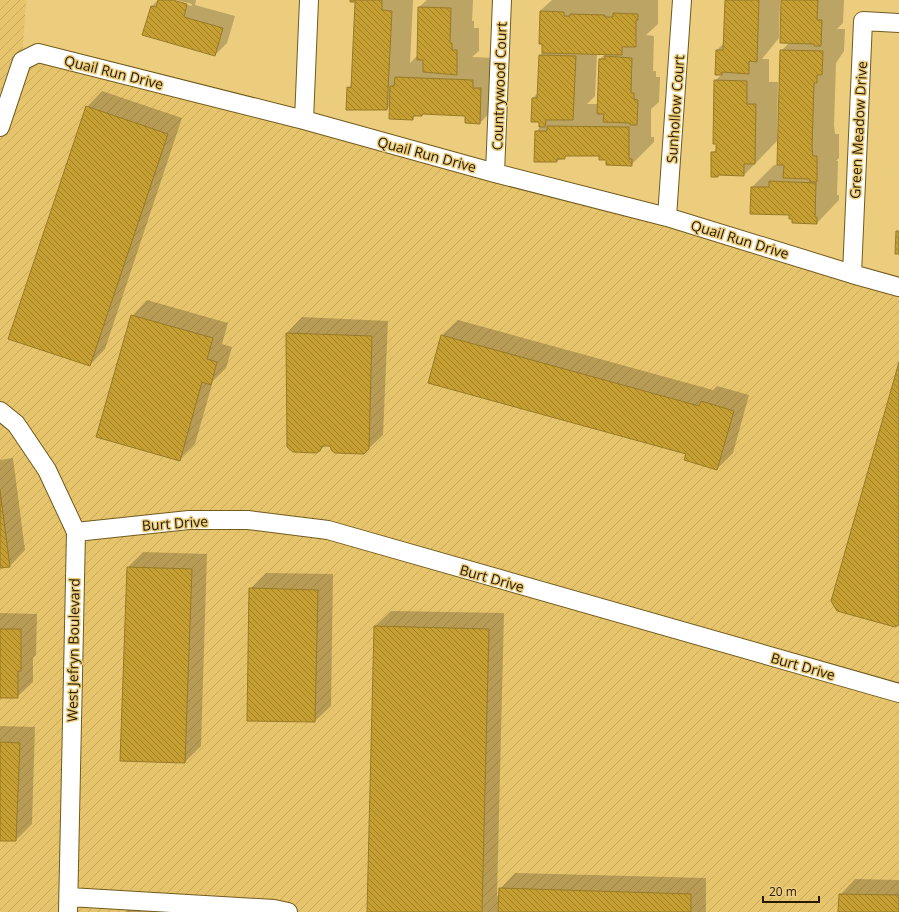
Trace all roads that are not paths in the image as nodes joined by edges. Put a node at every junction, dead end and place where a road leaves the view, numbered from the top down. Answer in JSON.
{"nodes":[{"id":1,"x":309,"y":0,"type":"edge"},
{"id":2,"x":502,"y":0,"type":"edge"},
{"id":3,"x":682,"y":0,"type":"edge"},
{"id":4,"x":899,"y":23,"type":"edge"},
{"id":5,"x":304,"y":120,"type":"junction"},
{"id":6,"x":0,"y":127,"type":"edge"},
{"id":7,"x":495,"y":173,"type":"junction"},
{"id":8,"x":668,"y":217,"type":"junction"},
{"id":9,"x":852,"y":274,"type":"junction"},
{"id":10,"x":899,"y":287,"type":"edge"},
{"id":11,"x":0,"y":411,"type":"edge"},
{"id":12,"x":76,"y":532,"type":"junction"},
{"id":13,"x":899,"y":693,"type":"edge"},
{"id":14,"x":69,"y":905,"type":"edge"},
{"id":15,"x":288,"y":912,"type":"edge"}],
"edges":[{"from":1,"to":5,"type":"street"},
{"from":2,"to":7,"type":"street","name":"Countrywood Court"},
{"from":3,"to":8,"type":"street","name":"Sunhollow Court"},
{"from":4,"to":9,"type":"street","name":"Green Meadow Drive"},
{"from":5,"to":6,"type":"street","name":"Quail Run Drive"},
{"from":5,"to":7,"type":"street","name":"Quail Run Drive"},
{"from":7,"to":8,"type":"street","name":"Quail Run Drive"},
{"from":8,"to":9,"type":"street","name":"Quail Run Drive"},
{"from":9,"to":10,"type":"street","name":"Quail Run Drive"},
{"from":11,"to":12,"type":"street","name":"West Jefryn Boulevard"},
{"from":12,"to":13,"type":"street","name":"Burt Drive"},
{"from":12,"to":14,"type":"street","name":"West Jefryn Boulevard"},
{"from":14,"to":15,"type":"street"}]}
